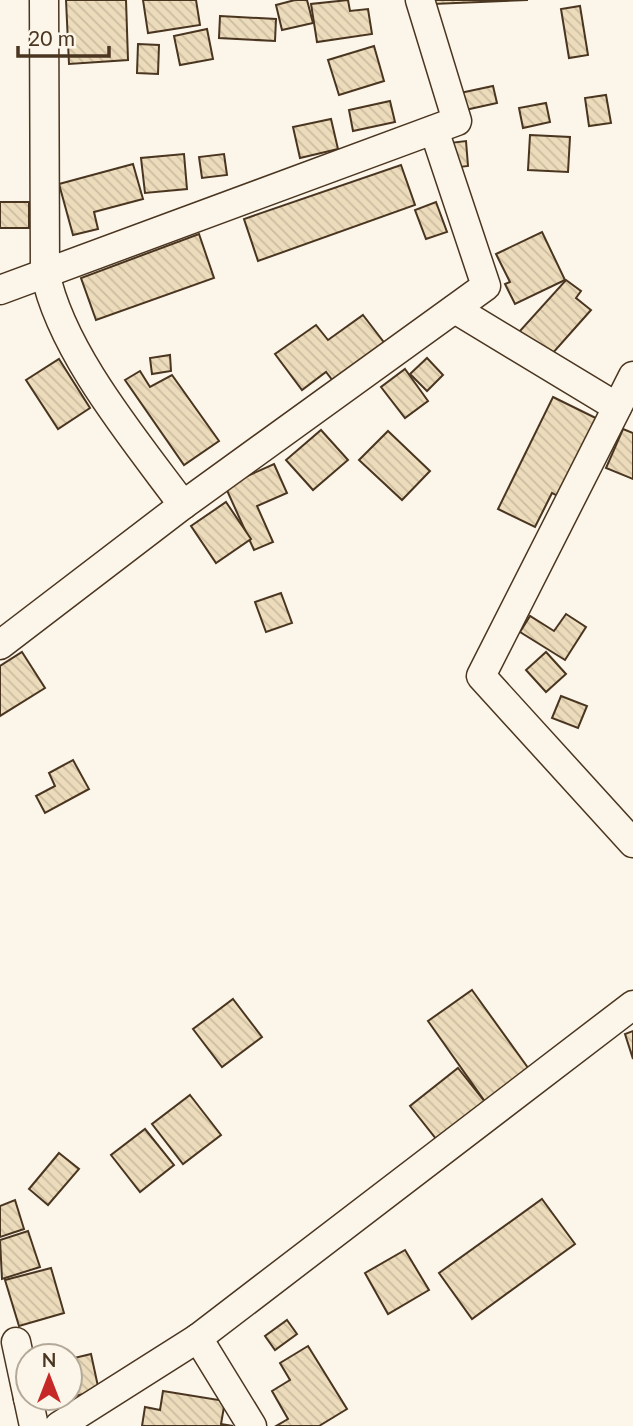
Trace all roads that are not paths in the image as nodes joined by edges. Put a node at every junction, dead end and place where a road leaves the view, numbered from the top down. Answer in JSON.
{"nodes":[{"id":1,"x":44,"y":0,"type":"edge"},
{"id":2,"x":420,"y":0,"type":"edge"},
{"id":3,"x":434,"y":130,"type":"junction"},
{"id":4,"x":45,"y":272,"type":"junction"},
{"id":5,"x":0,"y":290,"type":"edge"},
{"id":6,"x":455,"y":309,"type":"junction"},
{"id":7,"x":633,"y":376,"type":"edge"},
{"id":8,"x":617,"y":407,"type":"junction"},
{"id":9,"x":183,"y":505,"type":"junction"},
{"id":10,"x":0,"y":645,"type":"edge"},
{"id":11,"x":633,"y":843,"type":"edge"},
{"id":12,"x":633,"y":1005,"type":"edge"},
{"id":13,"x":198,"y":1338,"type":"junction"},
{"id":14,"x":59,"y":1426,"type":"edge"},
{"id":15,"x":252,"y":1426,"type":"edge"}],
"edges":[{"from":1,"to":4,"type":"street"},
{"from":2,"to":3,"type":"street"},
{"from":3,"to":4,"type":"street"},
{"from":3,"to":6,"type":"street"},
{"from":4,"to":5,"type":"street"},
{"from":4,"to":9,"type":"street"},
{"from":6,"to":8,"type":"street"},
{"from":6,"to":9,"type":"street"},
{"from":7,"to":8,"type":"street"},
{"from":8,"to":11,"type":"street"},
{"from":9,"to":10,"type":"street"},
{"from":12,"to":13,"type":"street"},
{"from":13,"to":14,"type":"street"},
{"from":13,"to":15,"type":"street"}]}
